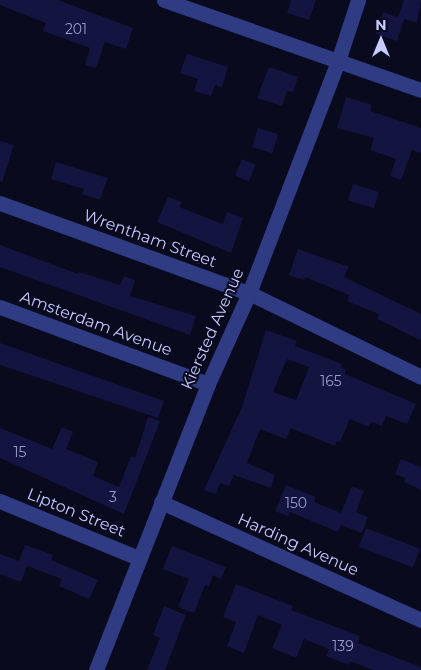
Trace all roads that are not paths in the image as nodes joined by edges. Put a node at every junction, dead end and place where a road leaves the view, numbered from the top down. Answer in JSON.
{"nodes":[{"id":1,"x":164,"y":0,"type":"edge"},
{"id":2,"x":358,"y":0,"type":"edge"},
{"id":3,"x":338,"y":61,"type":"junction"},
{"id":4,"x":421,"y":90,"type":"edge"},
{"id":5,"x":0,"y":203,"type":"edge"},
{"id":6,"x":249,"y":293,"type":"junction"},
{"id":7,"x":0,"y":306,"type":"edge"},
{"id":8,"x":421,"y":377,"type":"edge"},
{"id":9,"x":208,"y":384,"type":"junction"},
{"id":10,"x":0,"y":501,"type":"edge"},
{"id":11,"x":161,"y":502,"type":"junction"},
{"id":12,"x":138,"y":558,"type":"junction"},
{"id":13,"x":421,"y":620,"type":"edge"},
{"id":14,"x":96,"y":670,"type":"edge"}],
"edges":[{"from":1,"to":3,"type":"street"},
{"from":2,"to":3,"type":"street","name":"Kiersted Avenue"},
{"from":3,"to":4,"type":"street"},
{"from":3,"to":6,"type":"street","name":"Kiersted Avenue"},
{"from":5,"to":6,"type":"street","name":"Wrentham Street"},
{"from":6,"to":8,"type":"street","name":"Wrentham Street"},
{"from":6,"to":9,"type":"street","name":"Kiersted Avenue"},
{"from":7,"to":9,"type":"street","name":"Amsterdam Avenue"},
{"from":9,"to":11,"type":"street","name":"Kiersted Avenue"},
{"from":10,"to":12,"type":"street","name":"Lipton Street"},
{"from":11,"to":12,"type":"street","name":"Kiersted Avenue"},
{"from":11,"to":13,"type":"street","name":"Harding Avenue"},
{"from":12,"to":14,"type":"street","name":"Kiersted Avenue"}]}
